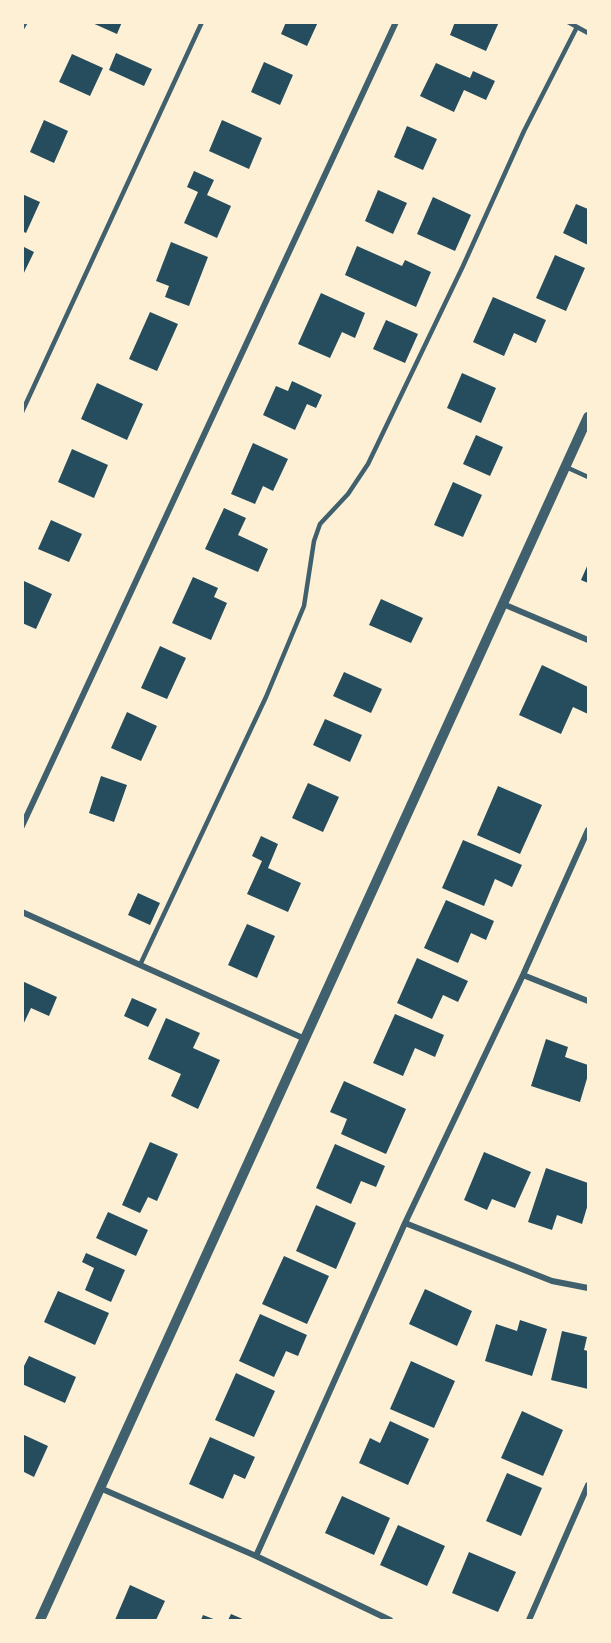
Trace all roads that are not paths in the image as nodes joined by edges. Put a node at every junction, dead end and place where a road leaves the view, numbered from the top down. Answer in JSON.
{"nodes":[{"id":1,"x":25,"y":22,"type":"edge"},
{"id":2,"x":202,"y":22,"type":"edge"},
{"id":3,"x":396,"y":22,"type":"edge"},
{"id":4,"x":568,"y":22,"type":"edge"},
{"id":5,"x":22,"y":27,"type":"edge"},
{"id":6,"x":577,"y":27,"type":"junction"},
{"id":7,"x":588,"y":33,"type":"edge"},
{"id":8,"x":22,"y":412,"type":"edge"},
{"id":9,"x":588,"y":417,"type":"edge"},
{"id":10,"x":566,"y":467,"type":"junction"},
{"id":11,"x":588,"y":477,"type":"edge"},
{"id":12,"x":503,"y":604,"type":"junction"},
{"id":13,"x":588,"y":640,"type":"edge"},
{"id":14,"x":22,"y":826,"type":"edge"},
{"id":15,"x":588,"y":830,"type":"edge"},
{"id":16,"x":22,"y":912,"type":"edge"},
{"id":17,"x":140,"y":965,"type":"junction"},
{"id":18,"x":523,"y":975,"type":"junction"},
{"id":19,"x":588,"y":1001,"type":"edge"},
{"id":20,"x":305,"y":1039,"type":"junction"},
{"id":21,"x":405,"y":1223,"type":"junction"},
{"id":22,"x":588,"y":1288,"type":"edge"},
{"id":23,"x":588,"y":1485,"type":"edge"},
{"id":24,"x":100,"y":1488,"type":"junction"},
{"id":25,"x":256,"y":1556,"type":"junction"},
{"id":26,"x":40,"y":1620,"type":"edge"},
{"id":27,"x":390,"y":1620,"type":"edge"},
{"id":28,"x":529,"y":1620,"type":"edge"}],
"edges":[{"from":1,"to":5,"type":"street"},
{"from":2,"to":8,"type":"lane"},
{"from":3,"to":14,"type":"street"},
{"from":4,"to":6,"type":"lane"},
{"from":6,"to":7,"type":"lane"},
{"from":6,"to":17,"type":"lane"},
{"from":9,"to":10,"type":"street"},
{"from":10,"to":11,"type":"lane"},
{"from":10,"to":12,"type":"street"},
{"from":12,"to":13,"type":"street"},
{"from":12,"to":20,"type":"street"},
{"from":15,"to":18,"type":"street"},
{"from":16,"to":17,"type":"street"},
{"from":17,"to":20,"type":"street"},
{"from":18,"to":19,"type":"street"},
{"from":18,"to":21,"type":"street"},
{"from":20,"to":24,"type":"street"},
{"from":21,"to":22,"type":"street"},
{"from":21,"to":25,"type":"street"},
{"from":23,"to":28,"type":"street"},
{"from":24,"to":25,"type":"street"},
{"from":24,"to":26,"type":"street"},
{"from":25,"to":27,"type":"street"}]}
